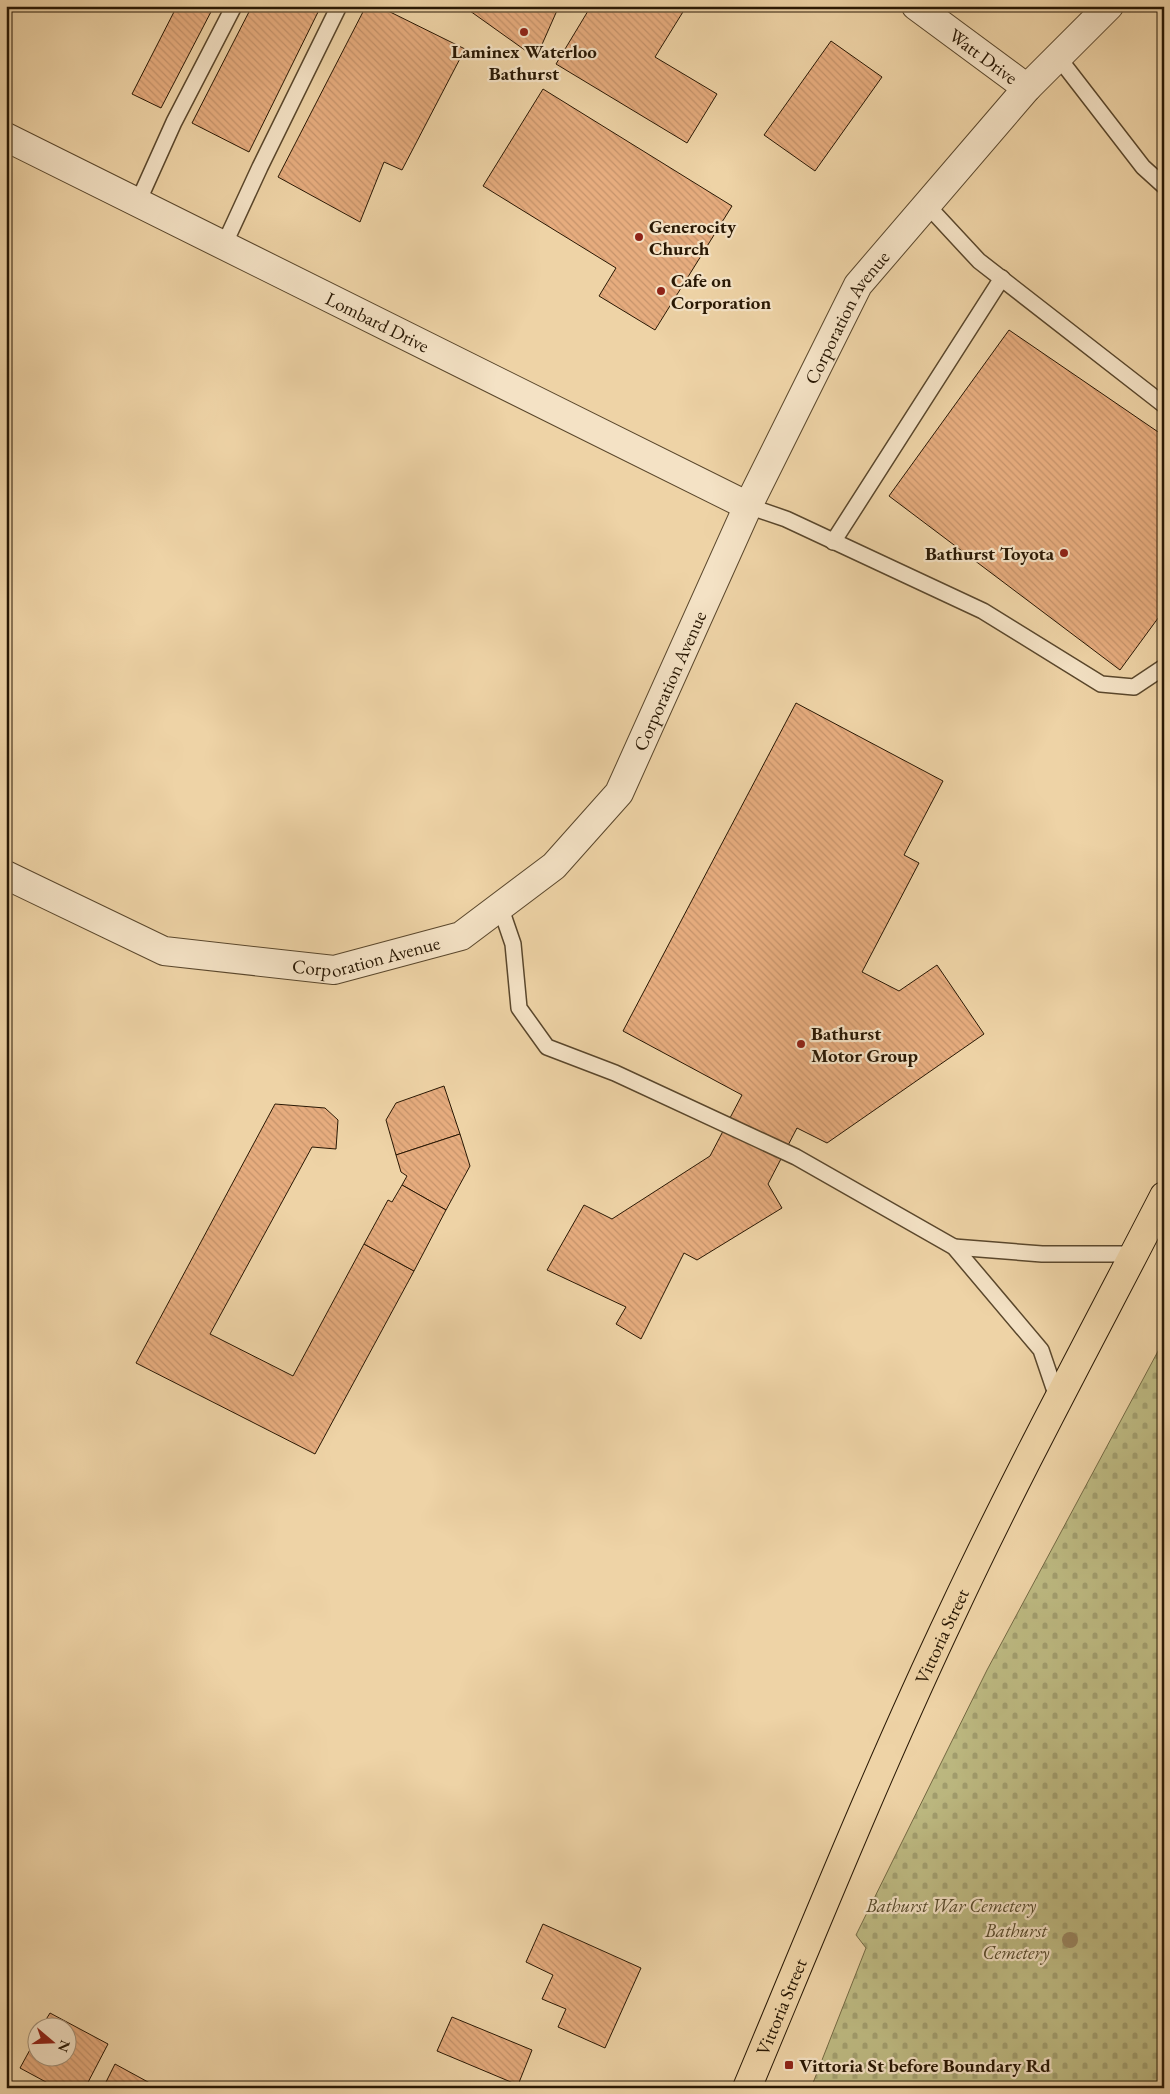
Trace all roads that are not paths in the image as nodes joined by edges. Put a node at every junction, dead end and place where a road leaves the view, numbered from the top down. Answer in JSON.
{"nodes":[{"id":1,"x":234,"y":6,"type":"edge"},
{"id":2,"x":339,"y":6,"type":"edge"},
{"id":3,"x":916,"y":6,"type":"edge"},
{"id":4,"x":1109,"y":6,"type":"edge"},
{"id":5,"x":1058,"y":57,"type":"junction"},
{"id":6,"x":1027,"y":88,"type":"junction"},
{"id":7,"x":6,"y":137,"type":"edge"},
{"id":8,"x":1164,"y":186,"type":"edge"},
{"id":9,"x":138,"y":202,"type":"junction"},
{"id":10,"x":927,"y":205,"type":"junction"},
{"id":11,"x":224,"y":245,"type":"junction"},
{"id":12,"x":1002,"y":278,"type":"junction"},
{"id":13,"x":1164,"y":405,"type":"edge"},
{"id":14,"x":748,"y":506,"type":"junction"},
{"id":15,"x":833,"y":542,"type":"junction"},
{"id":16,"x":1164,"y":667,"type":"edge"},
{"id":17,"x":6,"y":875,"type":"edge"},
{"id":18,"x":500,"y":906,"type":"junction"},
{"id":19,"x":1164,"y":1196,"type":"edge"},
{"id":20,"x":954,"y":1247,"type":"junction"},
{"id":21,"x":1134,"y":1254,"type":"junction"},
{"id":22,"x":1058,"y":1401,"type":"junction"},
{"id":23,"x":747,"y":2088,"type":"edge"}],
"edges":[{"from":1,"to":9,"type":"lane"},
{"from":2,"to":11,"type":"lane"},
{"from":3,"to":6,"type":"street","name":"Watt Drive"},
{"from":4,"to":5,"type":"street","name":"Corporation Avenue"},
{"from":5,"to":6,"type":"street","name":"Corporation Avenue"},
{"from":5,"to":8,"type":"lane"},
{"from":6,"to":10,"type":"street","name":"Corporation Avenue"},
{"from":7,"to":9,"type":"street","name":"Lombard Drive"},
{"from":9,"to":11,"type":"street","name":"Lombard Drive"},
{"from":10,"to":12,"type":"lane"},
{"from":10,"to":14,"type":"street","name":"Corporation Avenue"},
{"from":11,"to":14,"type":"street","name":"Lombard Drive"},
{"from":12,"to":13,"type":"lane"},
{"from":12,"to":15,"type":"lane"},
{"from":14,"to":15,"type":"lane"},
{"from":14,"to":18,"type":"street","name":"Corporation Avenue"},
{"from":15,"to":16,"type":"lane"},
{"from":17,"to":18,"type":"street","name":"Corporation Avenue"},
{"from":18,"to":20,"type":"lane"},
{"from":19,"to":21,"type":"highway","name":"Vittoria Street"},
{"from":20,"to":21,"type":"lane"},
{"from":20,"to":22,"type":"lane"},
{"from":21,"to":22,"type":"highway","name":"Vittoria Street"},
{"from":22,"to":23,"type":"highway","name":"Vittoria Street"}]}
